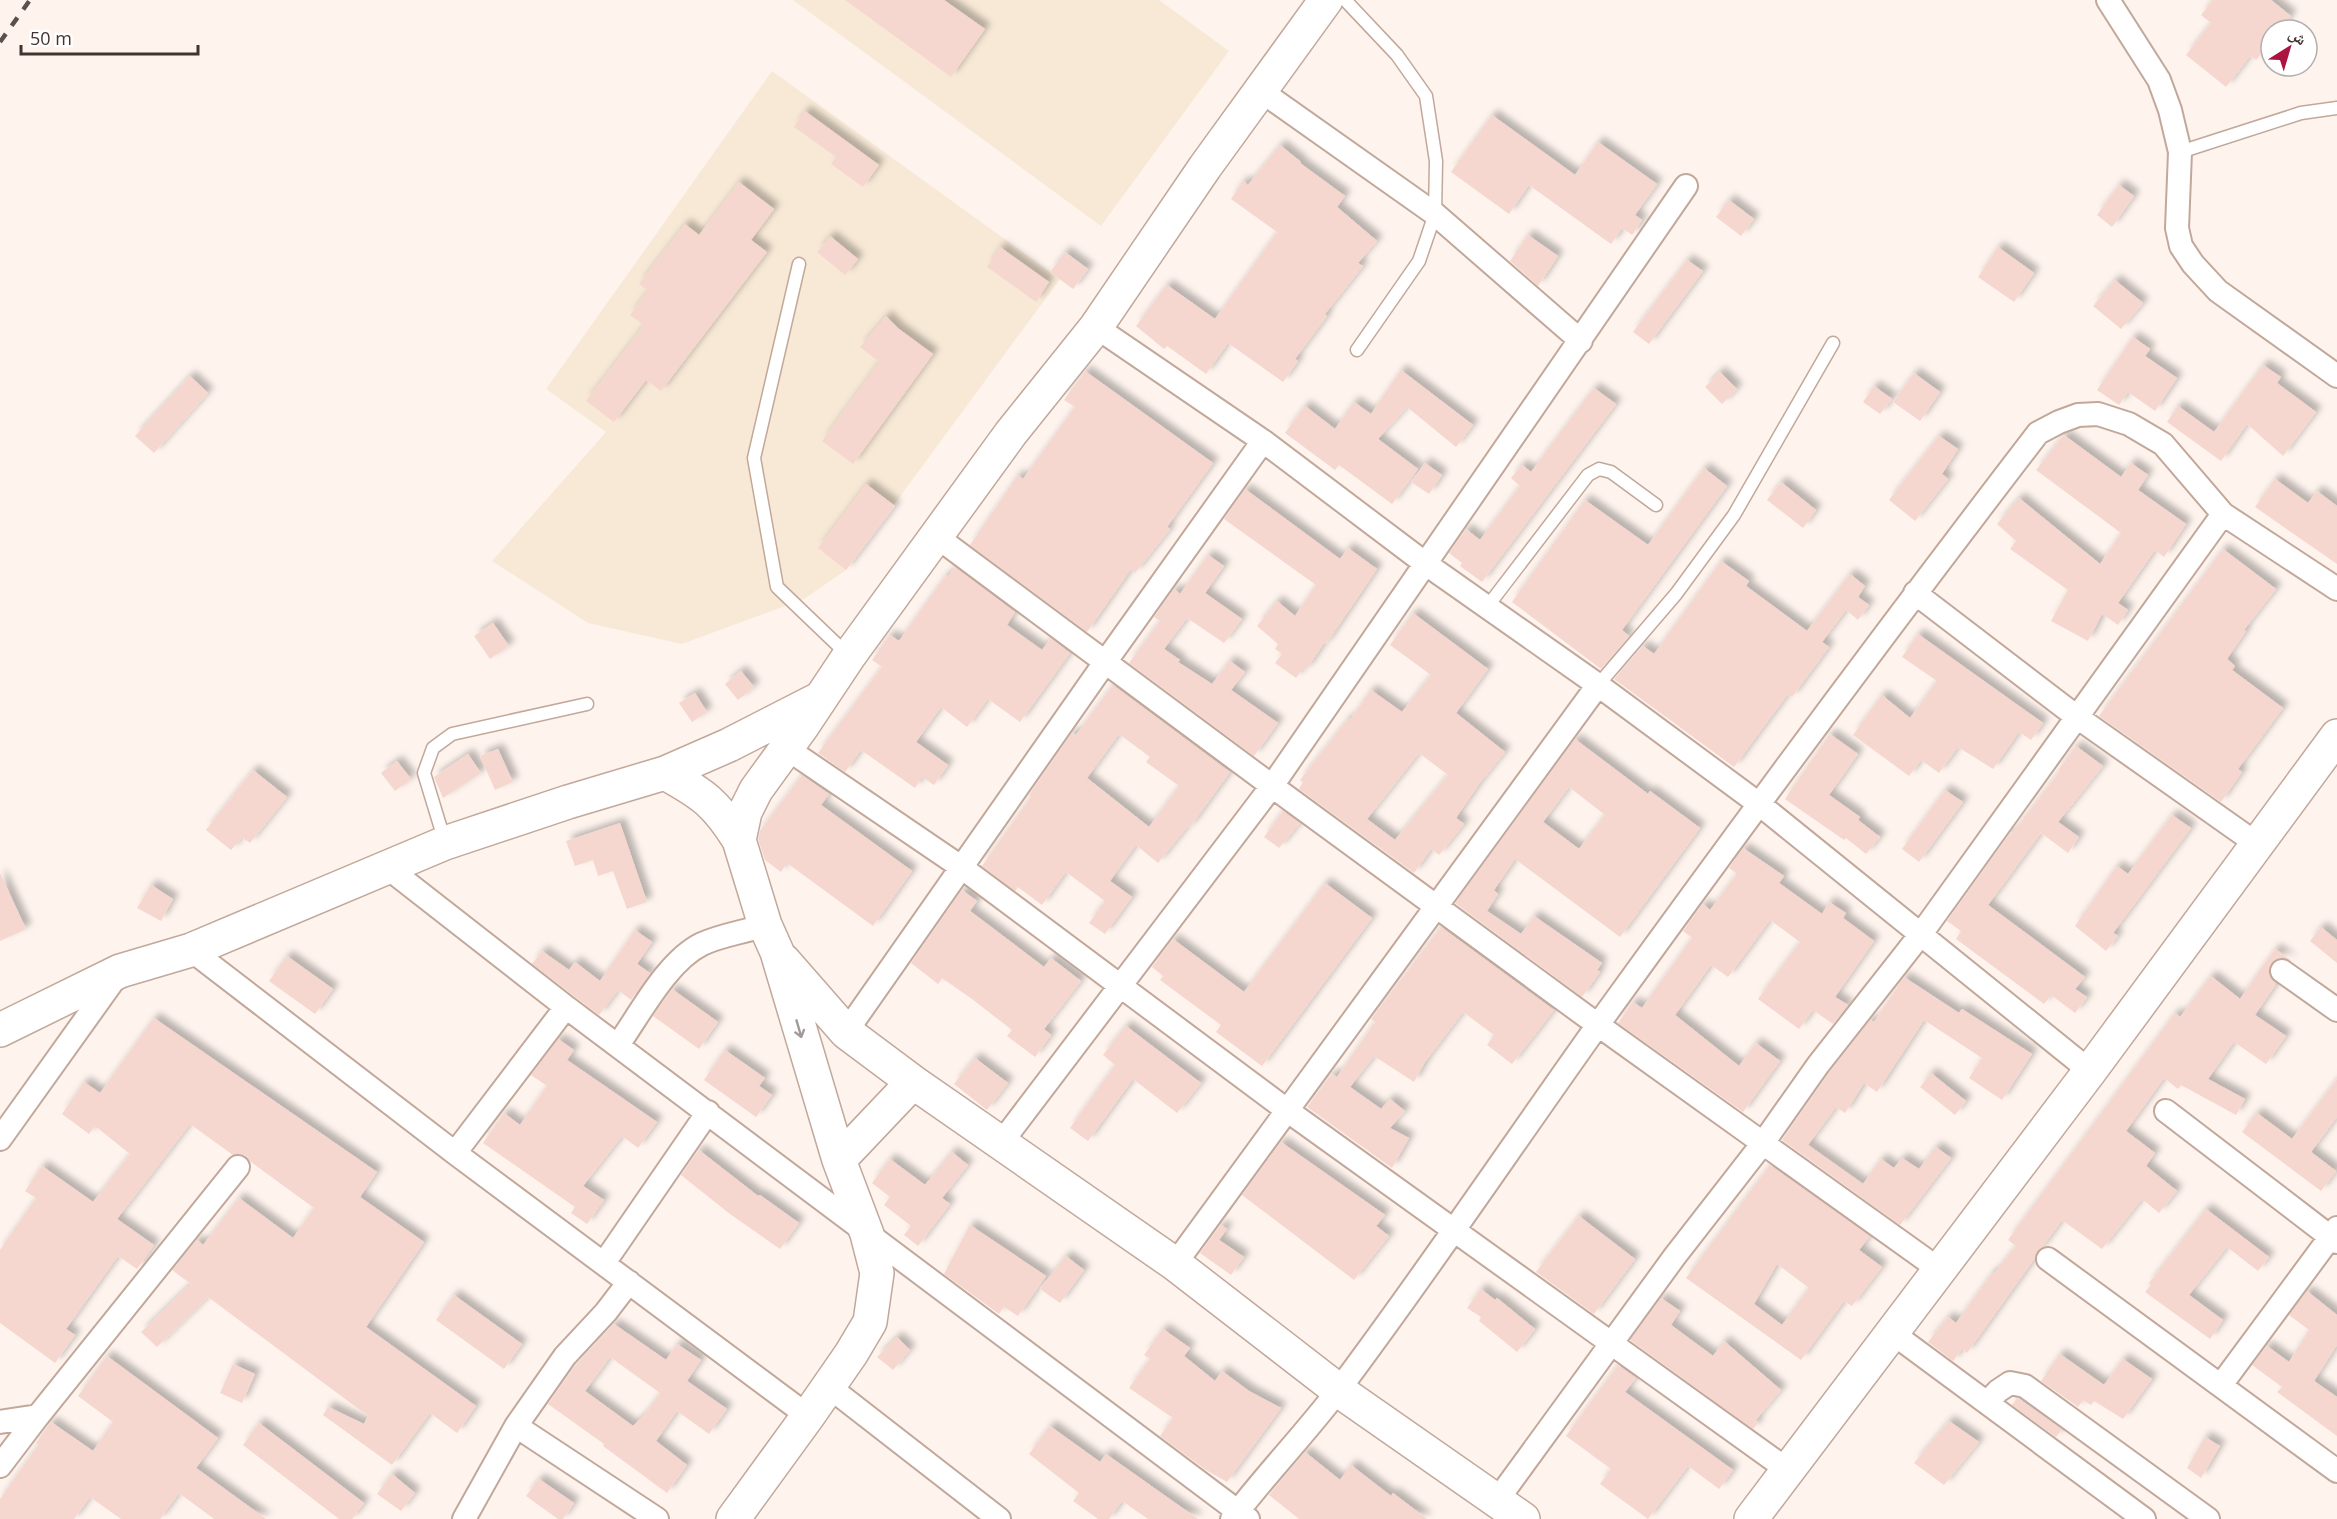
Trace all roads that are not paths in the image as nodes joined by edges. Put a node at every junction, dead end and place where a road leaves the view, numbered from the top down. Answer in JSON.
{"nodes":[{"id":1,"x":1326,"y":0,"type":"edge"},
{"id":2,"x":1345,"y":0,"type":"edge"},
{"id":3,"x":2108,"y":0,"type":"edge"},
{"id":4,"x":1261,"y":91,"type":"junction"},
{"id":5,"x":2337,"y":108,"type":"edge"},
{"id":6,"x":2180,"y":152,"type":"junction"},
{"id":7,"x":1686,"y":186,"type":"dead end"},
{"id":8,"x":1435,"y":214,"type":"junction"},
{"id":9,"x":799,"y":264,"type":"dead end"},
{"id":10,"x":1096,"y":327,"type":"junction"},
{"id":11,"x":1581,"y":341,"type":"junction"},
{"id":12,"x":1833,"y":343,"type":"dead end"},
{"id":13,"x":1357,"y":350,"type":"dead end"},
{"id":14,"x":2337,"y":376,"type":"edge"},
{"id":15,"x":1263,"y":441,"type":"junction"},
{"id":16,"x":1656,"y":505,"type":"dead end"},
{"id":17,"x":2223,"y":514,"type":"junction"},
{"id":18,"x":937,"y":537,"type":"junction"},
{"id":19,"x":1426,"y":564,"type":"junction"},
{"id":20,"x":2337,"y":589,"type":"edge"},
{"id":21,"x":1915,"y":593,"type":"junction"},
{"id":22,"x":1487,"y":607,"type":"junction"},
{"id":23,"x":849,"y":656,"type":"junction"},
{"id":24,"x":1106,"y":661,"type":"junction"},
{"id":25,"x":1598,"y":685,"type":"junction"},
{"id":26,"x":820,"y":698,"type":"junction"},
{"id":27,"x":586,"y":704,"type":"dead end"},
{"id":28,"x":2077,"y":717,"type":"junction"},
{"id":29,"x":2337,"y":736,"type":"edge"},
{"id":30,"x":786,"y":748,"type":"junction"},
{"id":31,"x":665,"y":773,"type":"junction"},
{"id":32,"x":1272,"y":786,"type":"junction"},
{"id":33,"x":1759,"y":804,"type":"junction"},
{"id":34,"x":739,"y":840,"type":"junction"},
{"id":35,"x":445,"y":843,"type":"junction"},
{"id":36,"x":2257,"y":844,"type":"junction"},
{"id":37,"x":961,"y":867,"type":"junction"},
{"id":38,"x":388,"y":868,"type":"junction"},
{"id":39,"x":1437,"y":906,"type":"junction"},
{"id":40,"x":1921,"y":934,"type":"junction"},
{"id":41,"x":771,"y":939,"type":"junction"},
{"id":42,"x":191,"y":950,"type":"junction"},
{"id":43,"x":120,"y":971,"type":"junction"},
{"id":44,"x":2282,"y":971,"type":"dead end"},
{"id":45,"x":1120,"y":987,"type":"junction"},
{"id":46,"x":566,"y":1007,"type":"junction"},
{"id":47,"x":2337,"y":1010,"type":"edge"},
{"id":48,"x":1598,"y":1025,"type":"junction"},
{"id":49,"x":0,"y":1030,"type":"edge"},
{"id":50,"x":846,"y":1032,"type":"junction"},
{"id":51,"x":618,"y":1045,"type":"junction"},
{"id":52,"x":2090,"y":1071,"type":"junction"},
{"id":53,"x":914,"y":1082,"type":"junction"},
{"id":54,"x":1288,"y":1111,"type":"junction"},
{"id":55,"x":2166,"y":1111,"type":"dead end"},
{"id":56,"x":708,"y":1112,"type":"junction"},
{"id":57,"x":0,"y":1139,"type":"edge"},
{"id":58,"x":1001,"y":1143,"type":"junction"},
{"id":59,"x":1763,"y":1143,"type":"junction"},
{"id":60,"x":455,"y":1153,"type":"junction"},
{"id":61,"x":839,"y":1160,"type":"junction"},
{"id":62,"x":238,"y":1167,"type":"dead end"},
{"id":63,"x":1454,"y":1232,"type":"junction"},
{"id":64,"x":867,"y":1234,"type":"junction"},
{"id":65,"x":2335,"y":1236,"type":"edge"},
{"id":66,"x":2048,"y":1259,"type":"dead end"},
{"id":67,"x":604,"y":1263,"type":"junction"},
{"id":68,"x":1175,"y":1264,"type":"junction"},
{"id":69,"x":1940,"y":1270,"type":"junction"},
{"id":70,"x":630,"y":1282,"type":"junction"},
{"id":71,"x":1891,"y":1332,"type":"junction"},
{"id":72,"x":1612,"y":1343,"type":"junction"},
{"id":73,"x":2221,"y":1385,"type":"junction"},
{"id":74,"x":828,"y":1386,"type":"junction"},
{"id":75,"x":1338,"y":1390,"type":"junction"},
{"id":76,"x":1987,"y":1403,"type":"junction"},
{"id":77,"x":38,"y":1416,"type":"junction"},
{"id":78,"x":808,"y":1416,"type":"junction"},
{"id":79,"x":0,"y":1422,"type":"edge"},
{"id":80,"x":516,"y":1426,"type":"junction"},
{"id":81,"x":0,"y":1466,"type":"edge"},
{"id":82,"x":1789,"y":1471,"type":"junction"},
{"id":83,"x":2337,"y":1471,"type":"edge"},
{"id":84,"x":1510,"y":1509,"type":"edge"},
{"id":85,"x":1239,"y":1517,"type":"edge"},
{"id":86,"x":464,"y":1519,"type":"edge"},
{"id":87,"x":657,"y":1519,"type":"edge"},
{"id":88,"x":733,"y":1519,"type":"edge"},
{"id":89,"x":999,"y":1519,"type":"edge"},
{"id":90,"x":1751,"y":1519,"type":"edge"},
{"id":91,"x":2144,"y":1519,"type":"edge"},
{"id":92,"x":2208,"y":1519,"type":"edge"}],
"edges":[{"from":1,"to":4,"type":"main road"},
{"from":2,"to":8,"type":"lane"},
{"from":3,"to":6,"type":"street"},
{"from":4,"to":8,"type":"street"},
{"from":4,"to":10,"type":"main road"},
{"from":5,"to":6,"type":"lane"},
{"from":6,"to":14,"type":"street"},
{"from":7,"to":11,"type":"street"},
{"from":8,"to":11,"type":"street"},
{"from":8,"to":13,"type":"lane"},
{"from":9,"to":23,"type":"lane"},
{"from":10,"to":15,"type":"street"},
{"from":10,"to":18,"type":"main road"},
{"from":11,"to":19,"type":"street"},
{"from":12,"to":25,"type":"lane"},
{"from":15,"to":19,"type":"street"},
{"from":15,"to":24,"type":"street"},
{"from":16,"to":22,"type":"lane"},
{"from":17,"to":20,"type":"street"},
{"from":17,"to":21,"type":"street"},
{"from":17,"to":28,"type":"street"},
{"from":18,"to":23,"type":"main road"},
{"from":18,"to":24,"type":"street"},
{"from":19,"to":22,"type":"street"},
{"from":19,"to":32,"type":"street"},
{"from":21,"to":28,"type":"street"},
{"from":21,"to":33,"type":"street"},
{"from":22,"to":25,"type":"street"},
{"from":23,"to":26,"type":"main road"},
{"from":24,"to":32,"type":"street"},
{"from":24,"to":37,"type":"street"},
{"from":25,"to":33,"type":"street"},
{"from":25,"to":39,"type":"street"},
{"from":26,"to":30,"type":"main road"},
{"from":26,"to":31,"type":"main road"},
{"from":27,"to":35,"type":"lane"},
{"from":28,"to":36,"type":"street"},
{"from":28,"to":40,"type":"street"},
{"from":29,"to":36,"type":"main road"},
{"from":30,"to":34,"type":"main road"},
{"from":30,"to":37,"type":"street"},
{"from":31,"to":34,"type":"main road"},
{"from":31,"to":35,"type":"main road"},
{"from":32,"to":39,"type":"street"},
{"from":32,"to":45,"type":"street"},
{"from":33,"to":40,"type":"street"},
{"from":33,"to":48,"type":"street"},
{"from":34,"to":41,"type":"main road"},
{"from":35,"to":38,"type":"main road"},
{"from":36,"to":52,"type":"main road"},
{"from":37,"to":45,"type":"street"},
{"from":37,"to":50,"type":"street"},
{"from":38,"to":42,"type":"main road"},
{"from":38,"to":46,"type":"street"},
{"from":39,"to":48,"type":"street"},
{"from":39,"to":54,"type":"street"},
{"from":40,"to":52,"type":"street"},
{"from":40,"to":59,"type":"street"},
{"from":41,"to":50,"type":"main road"},
{"from":41,"to":51,"type":"street"},
{"from":41,"to":61,"type":"main road","one_way":true},
{"from":42,"to":43,"type":"main road"},
{"from":42,"to":60,"type":"street"},
{"from":43,"to":49,"type":"main road"},
{"from":43,"to":57,"type":"street"},
{"from":44,"to":47,"type":"street"},
{"from":45,"to":54,"type":"street"},
{"from":45,"to":58,"type":"street"},
{"from":46,"to":51,"type":"street"},
{"from":46,"to":60,"type":"street"},
{"from":48,"to":59,"type":"street"},
{"from":48,"to":63,"type":"street"},
{"from":50,"to":53,"type":"main road"},
{"from":51,"to":56,"type":"street"},
{"from":52,"to":69,"type":"main road"},
{"from":53,"to":58,"type":"main road"},
{"from":53,"to":61,"type":"main road"},
{"from":54,"to":63,"type":"street"},
{"from":54,"to":68,"type":"street"},
{"from":55,"to":65,"type":"street"},
{"from":56,"to":64,"type":"street"},
{"from":56,"to":67,"type":"street"},
{"from":58,"to":68,"type":"main road"},
{"from":59,"to":69,"type":"street"},
{"from":59,"to":72,"type":"street"},
{"from":60,"to":67,"type":"street"},
{"from":61,"to":64,"type":"main road"},
{"from":62,"to":77,"type":"street"},
{"from":63,"to":72,"type":"street"},
{"from":63,"to":75,"type":"street"},
{"from":64,"to":74,"type":"main road"},
{"from":64,"to":85,"type":"street"},
{"from":65,"to":73,"type":"street"},
{"from":66,"to":73,"type":"street"},
{"from":67,"to":70,"type":"street"},
{"from":68,"to":75,"type":"main road"},
{"from":69,"to":71,"type":"main road"},
{"from":70,"to":78,"type":"street"},
{"from":70,"to":80,"type":"street"},
{"from":71,"to":76,"type":"street"},
{"from":71,"to":82,"type":"main road"},
{"from":72,"to":82,"type":"street"},
{"from":72,"to":84,"type":"street"},
{"from":73,"to":83,"type":"street"},
{"from":74,"to":78,"type":"main road"},
{"from":74,"to":89,"type":"street"},
{"from":75,"to":84,"type":"main road"},
{"from":75,"to":85,"type":"street"},
{"from":76,"to":91,"type":"street"},
{"from":76,"to":92,"type":"street"},
{"from":77,"to":79,"type":"street"},
{"from":77,"to":81,"type":"street"},
{"from":78,"to":88,"type":"main road"},
{"from":80,"to":86,"type":"street"},
{"from":80,"to":87,"type":"street"},
{"from":82,"to":90,"type":"main road"}]}
